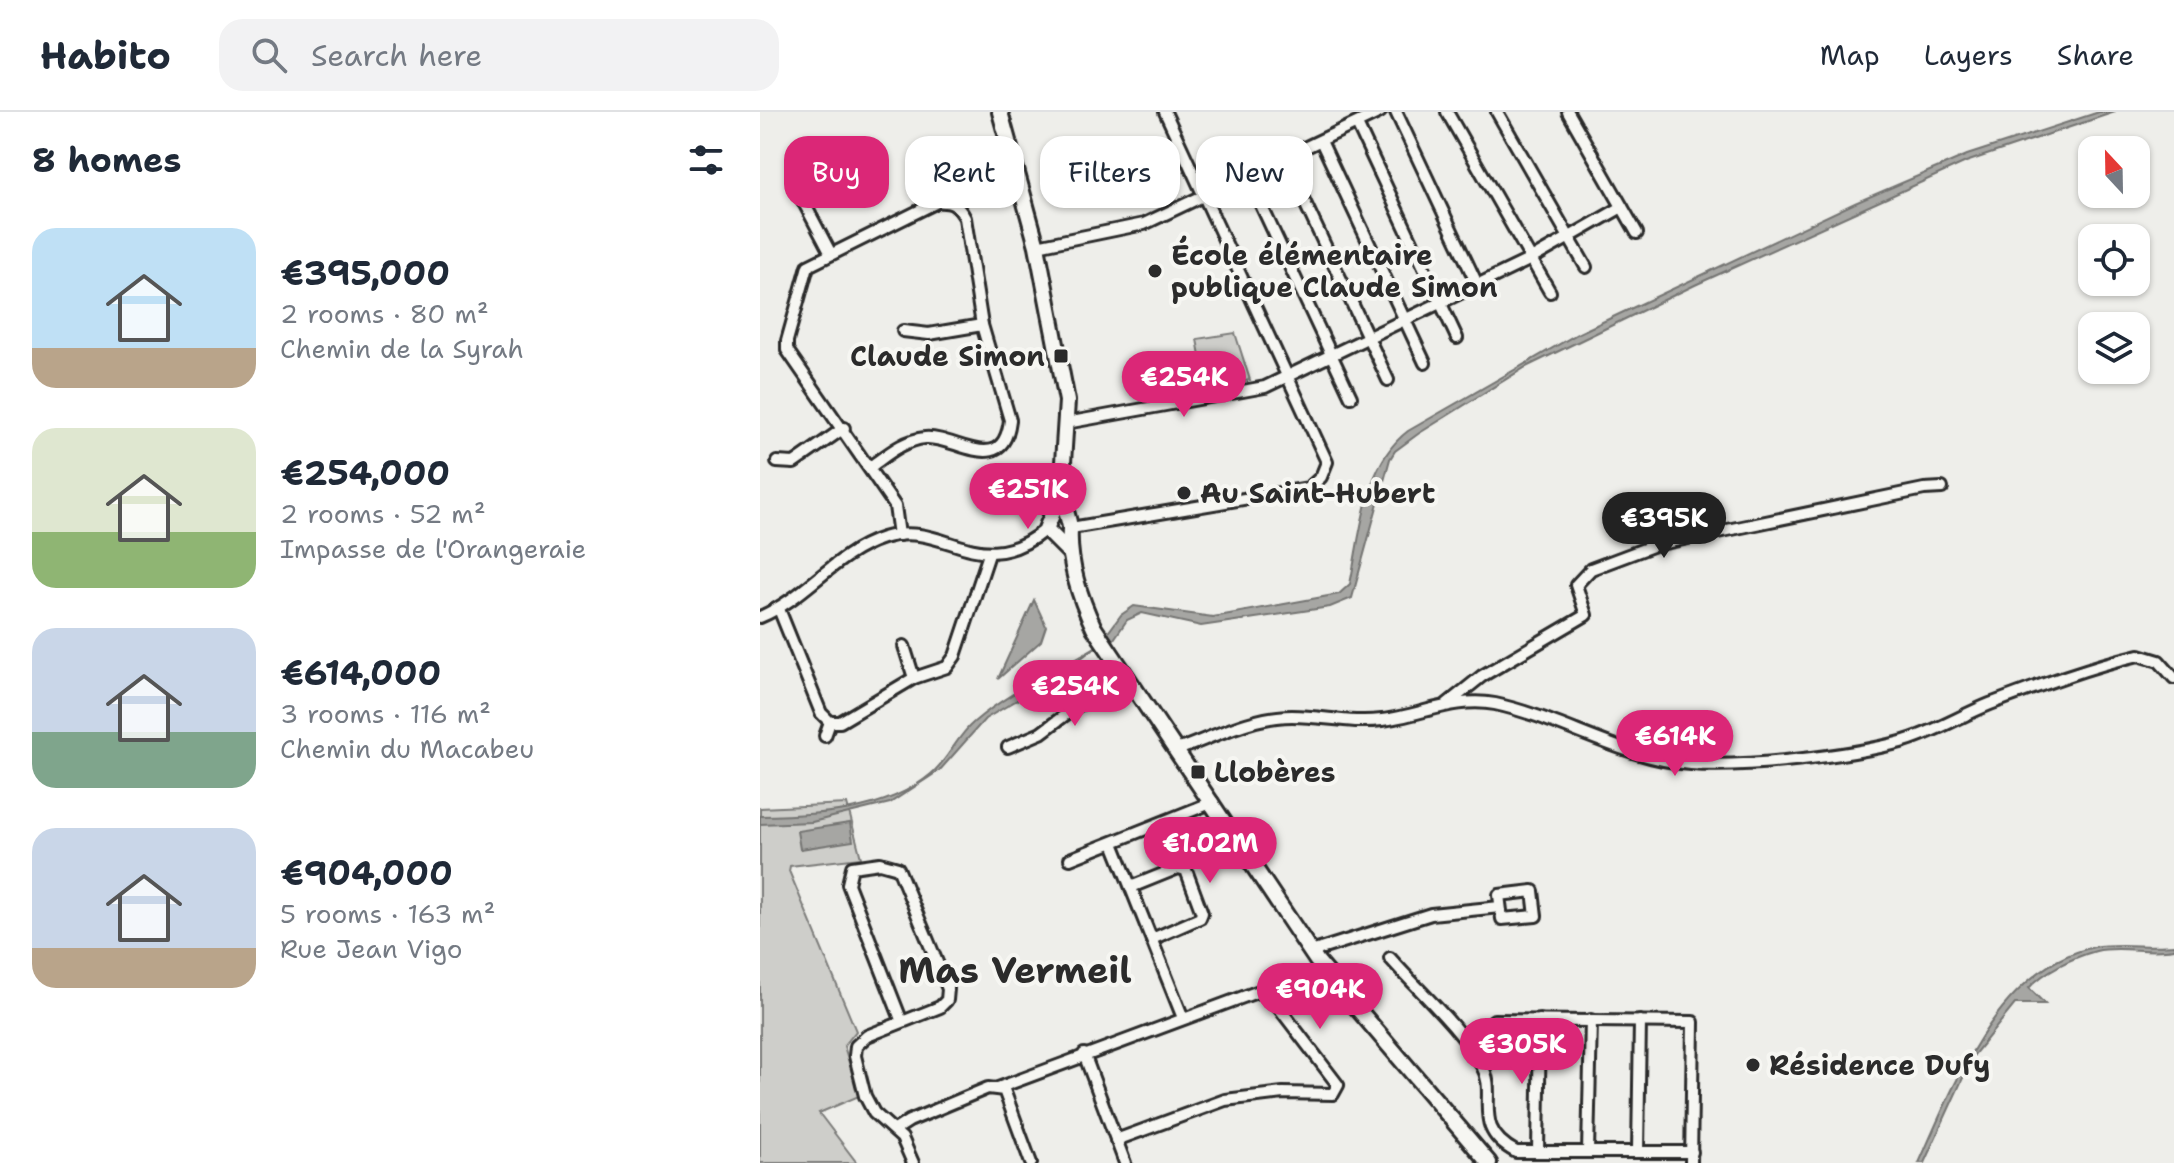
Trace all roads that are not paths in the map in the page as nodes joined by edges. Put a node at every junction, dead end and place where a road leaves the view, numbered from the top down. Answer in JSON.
{"nodes":[{"id":1,"x":1000,"y":112,"type":"edge"},
{"id":2,"x":1165,"y":112,"type":"edge"},
{"id":3,"x":1380,"y":112,"type":"edge"},
{"id":4,"x":1396,"y":112,"type":"edge"},
{"id":5,"x":1447,"y":112,"type":"edge"},
{"id":6,"x":1497,"y":112,"type":"edge"},
{"id":7,"x":1568,"y":112,"type":"edge"},
{"id":8,"x":1357,"y":124,"type":"junction"},
{"id":9,"x":1321,"y":141,"type":"junction"},
{"id":10,"x":1313,"y":145,"type":"edge"},
{"id":11,"x":1196,"y":181,"type":"edge"},
{"id":12,"x":1196,"y":199,"type":"edge"},
{"id":13,"x":1622,"y":207,"type":"junction"},
{"id":14,"x":807,"y":208,"type":"edge"},
{"id":15,"x":1209,"y":208,"type":"edge"},
{"id":16,"x":1262,"y":208,"type":"edge"},
{"id":17,"x":1307,"y":208,"type":"edge"},
{"id":18,"x":1637,"y":233,"type":"dead end"},
{"id":19,"x":1569,"y":238,"type":"junction"},
{"id":20,"x":1037,"y":246,"type":"junction"},
{"id":21,"x":831,"y":254,"type":"junction"},
{"id":22,"x":1531,"y":259,"type":"junction"},
{"id":23,"x":1586,"y":267,"type":"dead end"},
{"id":24,"x":1477,"y":284,"type":"junction"},
{"id":25,"x":1550,"y":292,"type":"dead end"},
{"id":26,"x":1440,"y":302,"type":"junction"},
{"id":27,"x":1404,"y":319,"type":"junction"},
{"id":28,"x":982,"y":325,"type":"junction"},
{"id":29,"x":903,"y":331,"type":"dead end"},
{"id":30,"x":1367,"y":336,"type":"junction"},
{"id":31,"x":1457,"y":338,"type":"dead end"},
{"id":32,"x":1330,"y":353,"type":"junction"},
{"id":33,"x":1425,"y":363,"type":"dead end"},
{"id":34,"x":1288,"y":373,"type":"junction"},
{"id":35,"x":1388,"y":380,"type":"dead end"},
{"id":36,"x":1351,"y":397,"type":"dead end"},
{"id":37,"x":1066,"y":423,"type":"junction"},
{"id":38,"x":844,"y":428,"type":"junction"},
{"id":39,"x":777,"y":462,"type":"dead end"},
{"id":40,"x":870,"y":467,"type":"junction"},
{"id":41,"x":1942,"y":488,"type":"dead end"},
{"id":42,"x":1059,"y":529,"type":"junction"},
{"id":43,"x":899,"y":535,"type":"junction"},
{"id":44,"x":989,"y":554,"type":"junction"},
{"id":45,"x":779,"y":609,"type":"junction"},
{"id":46,"x":760,"y":617,"type":"edge"},
{"id":47,"x":904,"y":646,"type":"dead end"},
{"id":48,"x":914,"y":678,"type":"junction"},
{"id":49,"x":2174,"y":678,"type":"edge"},
{"id":50,"x":1130,"y":681,"type":"junction"},
{"id":51,"x":1446,"y":706,"type":"junction"},
{"id":52,"x":830,"y":722,"type":"junction"},
{"id":53,"x":825,"y":736,"type":"dead end"},
{"id":54,"x":1008,"y":747,"type":"dead end"},
{"id":55,"x":1177,"y":750,"type":"junction"},
{"id":56,"x":1213,"y":802,"type":"junction"},
{"id":57,"x":1113,"y":843,"type":"junction"},
{"id":58,"x":1070,"y":859,"type":"dead end"},
{"id":59,"x":1131,"y":887,"type":"junction"},
{"id":60,"x":1500,"y":907,"type":"dead end"},
{"id":61,"x":1152,"y":939,"type":"junction"},
{"id":62,"x":1311,"y":952,"type":"junction"},
{"id":63,"x":1390,"y":958,"type":"dead end"},
{"id":64,"x":1183,"y":1018,"type":"junction"},
{"id":65,"x":1540,"y":1020,"type":"junction"},
{"id":66,"x":1591,"y":1020,"type":"junction"},
{"id":67,"x":1640,"y":1021,"type":"junction"},
{"id":68,"x":902,"y":1022,"type":"junction"},
{"id":69,"x":1466,"y":1044,"type":"junction"},
{"id":70,"x":1084,"y":1054,"type":"junction"},
{"id":71,"x":998,"y":1088,"type":"junction"},
{"id":72,"x":895,"y":1130,"type":"junction"},
{"id":73,"x":1116,"y":1140,"type":"junction"},
{"id":74,"x":1638,"y":1151,"type":"junction"},
{"id":75,"x":1538,"y":1152,"type":"junction"},
{"id":76,"x":1588,"y":1152,"type":"junction"},
{"id":77,"x":1692,"y":1157,"type":"edge"},
{"id":78,"x":913,"y":1163,"type":"edge"},
{"id":79,"x":1031,"y":1163,"type":"edge"},
{"id":80,"x":1125,"y":1163,"type":"edge"},
{"id":81,"x":1489,"y":1163,"type":"edge"}],
"edges":[{"from":1,"to":20,"type":"street"},
{"from":2,"to":11,"type":"street"},
{"from":3,"to":8,"type":"street"},
{"from":4,"to":24,"type":"street"},
{"from":5,"to":22,"type":"street"},
{"from":6,"to":19,"type":"street"},
{"from":7,"to":13,"type":"street"},
{"from":8,"to":9,"type":"street"},
{"from":8,"to":26,"type":"street"},
{"from":9,"to":10,"type":"street"},
{"from":9,"to":27,"type":"street"},
{"from":12,"to":20,"type":"street"},
{"from":13,"to":18,"type":"street"},
{"from":13,"to":19,"type":"street"},
{"from":14,"to":21,"type":"street"},
{"from":15,"to":34,"type":"street"},
{"from":16,"to":32,"type":"street"},
{"from":17,"to":30,"type":"street"},
{"from":19,"to":22,"type":"street"},
{"from":19,"to":23,"type":"street"},
{"from":20,"to":37,"type":"street"},
{"from":21,"to":28,"type":"street"},
{"from":21,"to":38,"type":"street"},
{"from":22,"to":24,"type":"street"},
{"from":22,"to":25,"type":"street"},
{"from":24,"to":26,"type":"street"},
{"from":26,"to":27,"type":"street"},
{"from":26,"to":31,"type":"street"},
{"from":27,"to":30,"type":"street"},
{"from":27,"to":33,"type":"street"},
{"from":28,"to":29,"type":"street"},
{"from":28,"to":40,"type":"street"},
{"from":30,"to":32,"type":"street"},
{"from":30,"to":35,"type":"street"},
{"from":32,"to":34,"type":"street"},
{"from":32,"to":36,"type":"street"},
{"from":34,"to":37,"type":"street"},
{"from":34,"to":42,"type":"street"},
{"from":37,"to":42,"type":"street"},
{"from":38,"to":39,"type":"street"},
{"from":38,"to":40,"type":"street"},
{"from":40,"to":43,"type":"street"},
{"from":41,"to":51,"type":"street"},
{"from":42,"to":44,"type":"street"},
{"from":42,"to":50,"type":"street"},
{"from":43,"to":44,"type":"street"},
{"from":43,"to":45,"type":"street"},
{"from":44,"to":48,"type":"street"},
{"from":45,"to":46,"type":"street"},
{"from":45,"to":52,"type":"street"},
{"from":47,"to":48,"type":"street"},
{"from":48,"to":52,"type":"street"},
{"from":49,"to":51,"type":"street"},
{"from":50,"to":54,"type":"street"},
{"from":50,"to":55,"type":"street"},
{"from":51,"to":55,"type":"street"},
{"from":52,"to":53,"type":"street"},
{"from":55,"to":56,"type":"street"},
{"from":56,"to":57,"type":"street"},
{"from":56,"to":62,"type":"street"},
{"from":57,"to":58,"type":"street"},
{"from":57,"to":59,"type":"street"},
{"from":59,"to":61,"type":"street"},
{"from":59,"to":61,"type":"street"},
{"from":60,"to":62,"type":"street"},
{"from":61,"to":64,"type":"street"},
{"from":62,"to":81,"type":"street"},
{"from":63,"to":69,"type":"street"},
{"from":64,"to":70,"type":"street"},
{"from":64,"to":73,"type":"street"},
{"from":65,"to":66,"type":"street"},
{"from":65,"to":69,"type":"street"},
{"from":65,"to":75,"type":"street"},
{"from":66,"to":67,"type":"street"},
{"from":66,"to":76,"type":"street"},
{"from":67,"to":74,"type":"street"},
{"from":67,"to":77,"type":"street"},
{"from":68,"to":68,"type":"street"},
{"from":68,"to":72,"type":"street"},
{"from":69,"to":75,"type":"street"},
{"from":70,"to":71,"type":"street"},
{"from":70,"to":73,"type":"street"},
{"from":71,"to":72,"type":"street"},
{"from":71,"to":79,"type":"street"},
{"from":72,"to":78,"type":"street"},
{"from":73,"to":80,"type":"street"},
{"from":74,"to":76,"type":"street"},
{"from":74,"to":77,"type":"street"},
{"from":75,"to":76,"type":"street"}]}
